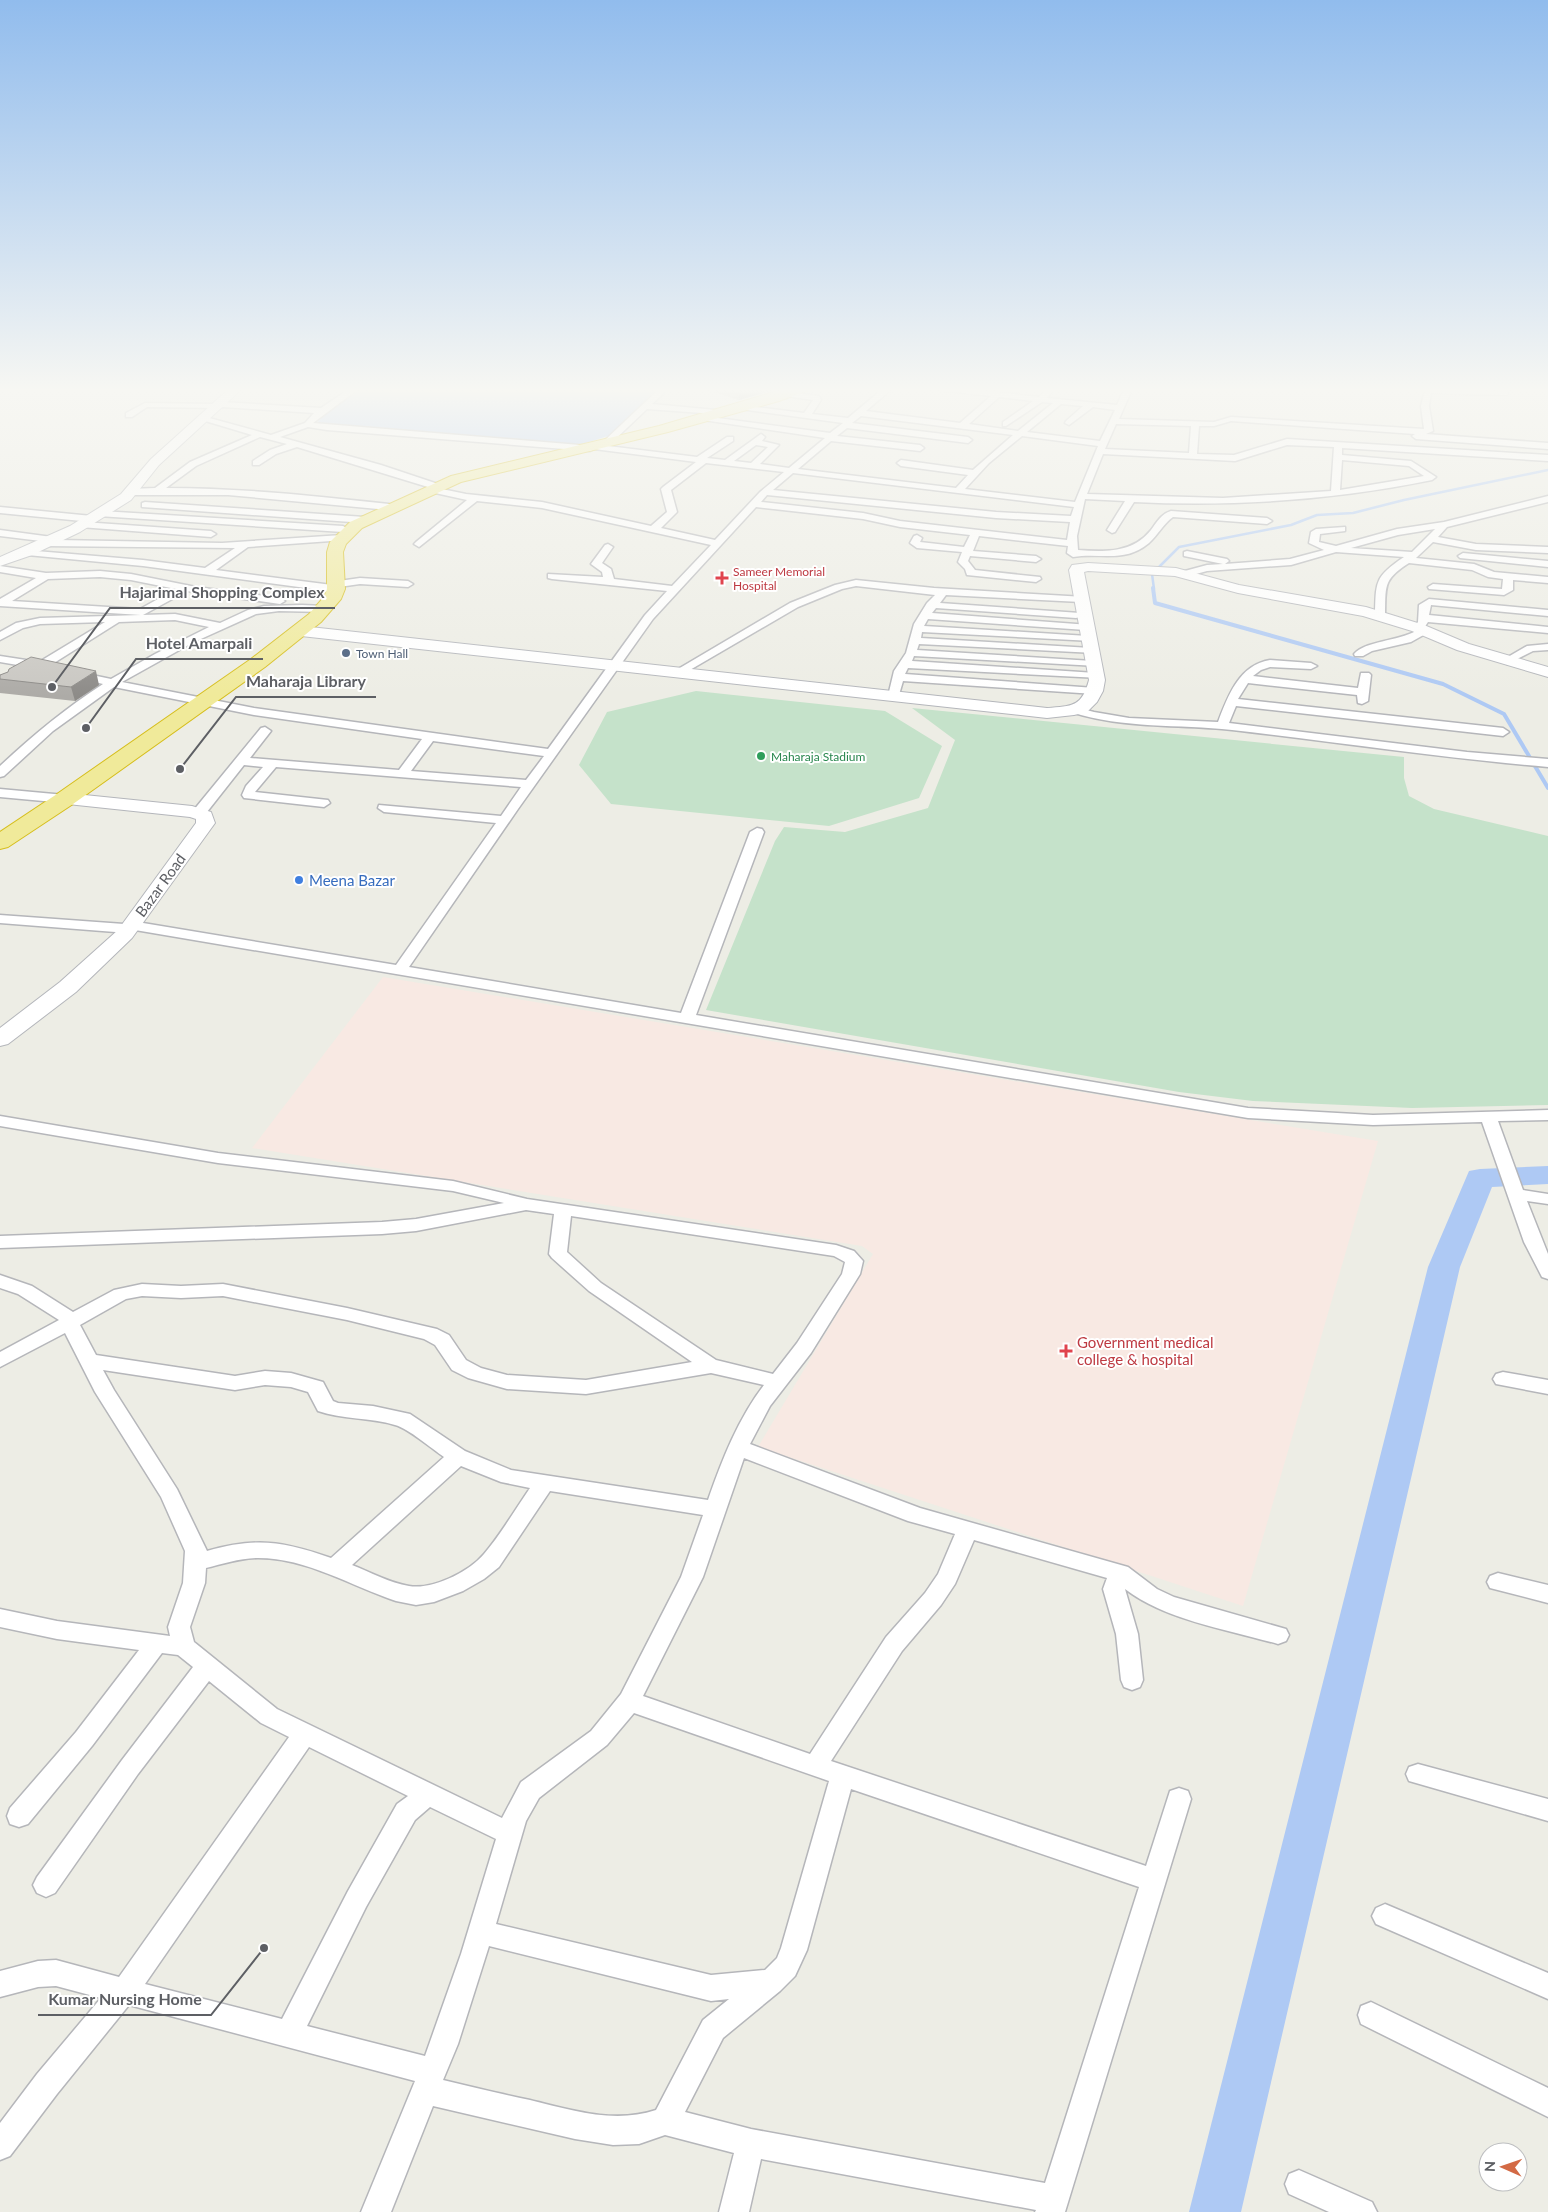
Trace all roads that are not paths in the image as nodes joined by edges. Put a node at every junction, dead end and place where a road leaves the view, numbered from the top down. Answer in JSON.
{"nodes":[{"id":1,"x":155,"y":490,"type":"edge"},
{"id":2,"x":213,"y":490,"type":"edge"},
{"id":3,"x":427,"y":490,"type":"edge"},
{"id":4,"x":442,"y":490,"type":"edge"},
{"id":5,"x":666,"y":490,"type":"edge"},
{"id":6,"x":768,"y":490,"type":"edge"},
{"id":7,"x":952,"y":490,"type":"edge"},
{"id":8,"x":1084,"y":490,"type":"edge"},
{"id":9,"x":1360,"y":490,"type":"edge"},
{"id":10,"x":958,"y":491,"type":"joint"},
{"id":11,"x":130,"y":492,"type":"joint"},
{"id":12,"x":1335,"y":493,"type":"joint"},
{"id":13,"x":983,"y":494,"type":"junction"},
{"id":14,"x":763,"y":495,"type":"junction"},
{"id":15,"x":1082,"y":496,"type":"junction"},
{"id":16,"x":475,"y":498,"type":"junction"},
{"id":17,"x":1131,"y":499,"type":"junction"},
{"id":18,"x":1548,"y":499,"type":"edge"},
{"id":19,"x":916,"y":502,"type":"dead end"},
{"id":20,"x":116,"y":504,"type":"junction"},
{"id":21,"x":1078,"y":505,"type":"junction"},
{"id":22,"x":389,"y":507,"type":"junction"},
{"id":23,"x":848,"y":507,"type":"junction"},
{"id":24,"x":0,"y":510,"type":"edge"},
{"id":25,"x":942,"y":510,"type":"junction"},
{"id":26,"x":969,"y":512,"type":"junction"},
{"id":27,"x":92,"y":519,"type":"junction"},
{"id":28,"x":1076,"y":519,"type":"junction"},
{"id":29,"x":1267,"y":521,"type":"dead end"},
{"id":30,"x":934,"y":523,"type":"junction"},
{"id":31,"x":1444,"y":525,"type":"junction"},
{"id":32,"x":352,"y":529,"type":"junction"},
{"id":33,"x":653,"y":529,"type":"junction"},
{"id":34,"x":1342,"y":529,"type":"dead end"},
{"id":35,"x":1112,"y":530,"type":"dead end"},
{"id":36,"x":959,"y":531,"type":"junction"},
{"id":37,"x":976,"y":532,"type":"junction"},
{"id":38,"x":0,"y":533,"type":"edge"},
{"id":39,"x":211,"y":534,"type":"dead end"},
{"id":40,"x":917,"y":538,"type":"dead end"},
{"id":41,"x":1432,"y":538,"type":"junction"},
{"id":42,"x":49,"y":542,"type":"junction"},
{"id":43,"x":717,"y":543,"type":"junction"},
{"id":44,"x":419,"y":544,"type":"dead end"},
{"id":45,"x":244,"y":546,"type":"junction"},
{"id":46,"x":608,"y":546,"type":"dead end"},
{"id":47,"x":1340,"y":549,"type":"junction"},
{"id":48,"x":1548,"y":550,"type":"edge"},
{"id":49,"x":27,"y":552,"type":"junction"},
{"id":50,"x":968,"y":552,"type":"junction"},
{"id":51,"x":1187,"y":554,"type":"dead end"},
{"id":52,"x":1073,"y":555,"type":"junction"},
{"id":53,"x":1413,"y":556,"type":"junction"},
{"id":54,"x":1036,"y":559,"type":"dead end"},
{"id":55,"x":0,"y":562,"type":"edge"},
{"id":56,"x":1548,"y":564,"type":"edge"},
{"id":57,"x":1251,"y":565,"type":"junction"},
{"id":58,"x":0,"y":570,"type":"edge"},
{"id":59,"x":206,"y":572,"type":"junction"},
{"id":60,"x":1185,"y":574,"type":"junction"},
{"id":61,"x":46,"y":576,"type":"junction"},
{"id":62,"x":552,"y":576,"type":"dead end"},
{"id":63,"x":1508,"y":576,"type":"junction"},
{"id":64,"x":1036,"y":579,"type":"dead end"},
{"id":65,"x":1548,"y":580,"type":"edge"},
{"id":66,"x":610,"y":581,"type":"junction"},
{"id":67,"x":408,"y":584,"type":"dead end"},
{"id":68,"x":1432,"y":587,"type":"dead end"},
{"id":69,"x":185,"y":588,"type":"junction"},
{"id":70,"x":674,"y":589,"type":"junction"},
{"id":71,"x":936,"y":591,"type":"junction"},
{"id":72,"x":332,"y":596,"type":"junction"},
{"id":73,"x":1081,"y":599,"type":"junction"},
{"id":74,"x":0,"y":603,"type":"edge"},
{"id":75,"x":931,"y":605,"type":"junction"},
{"id":76,"x":142,"y":612,"type":"junction"},
{"id":77,"x":1548,"y":613,"type":"edge"},
{"id":78,"x":924,"y":616,"type":"junction"},
{"id":79,"x":1380,"y":616,"type":"junction"},
{"id":80,"x":158,"y":618,"type":"junction"},
{"id":81,"x":115,"y":620,"type":"junction"},
{"id":82,"x":222,"y":626,"type":"junction"},
{"id":83,"x":1422,"y":626,"type":"junction"},
{"id":84,"x":918,"y":629,"type":"junction"},
{"id":85,"x":1548,"y":630,"type":"edge"},
{"id":86,"x":300,"y":631,"type":"junction"},
{"id":87,"x":0,"y":637,"type":"edge"},
{"id":88,"x":914,"y":641,"type":"junction"},
{"id":89,"x":1548,"y":647,"type":"edge"},
{"id":90,"x":1090,"y":652,"type":"junction"},
{"id":91,"x":911,"y":653,"type":"junction"},
{"id":92,"x":1359,"y":654,"type":"dead end"},
{"id":93,"x":0,"y":659,"type":"edge"},
{"id":94,"x":1507,"y":661,"type":"junction"},
{"id":95,"x":904,"y":664,"type":"junction"},
{"id":96,"x":42,"y":666,"type":"junction"},
{"id":97,"x":613,"y":666,"type":"junction"},
{"id":98,"x":1311,"y":666,"type":"dead end"},
{"id":99,"x":679,"y":672,"type":"junction"},
{"id":100,"x":1548,"y":672,"type":"edge"},
{"id":101,"x":1366,"y":675,"type":"dead end"},
{"id":102,"x":899,"y":677,"type":"junction"},
{"id":103,"x":1245,"y":679,"type":"junction"},
{"id":104,"x":113,"y":683,"type":"junction"},
{"id":105,"x":1363,"y":692,"type":"junction"},
{"id":106,"x":894,"y":696,"type":"junction"},
{"id":107,"x":202,"y":702,"type":"junction"},
{"id":108,"x":1232,"y":702,"type":"junction"},
{"id":109,"x":1074,"y":710,"type":"junction"},
{"id":110,"x":1360,"y":716,"type":"junction"},
{"id":111,"x":1222,"y":726,"type":"junction"},
{"id":112,"x":265,"y":731,"type":"dead end"},
{"id":113,"x":1503,"y":732,"type":"dead end"},
{"id":114,"x":430,"y":736,"type":"junction"},
{"id":115,"x":552,"y":753,"type":"junction"},
{"id":116,"x":240,"y":761,"type":"junction"},
{"id":117,"x":1524,"y":762,"type":"joint"},
{"id":118,"x":1544,"y":763,"type":"edge"},
{"id":119,"x":272,"y":764,"type":"junction"},
{"id":120,"x":0,"y":773,"type":"edge"},
{"id":121,"x":402,"y":774,"type":"junction"},
{"id":122,"x":530,"y":784,"type":"junction"},
{"id":123,"x":0,"y":793,"type":"edge"},
{"id":124,"x":65,"y":799,"type":"junction"},
{"id":125,"x":324,"y":803,"type":"dead end"},
{"id":126,"x":384,"y":808,"type":"dead end"},
{"id":127,"x":198,"y":814,"type":"junction"},
{"id":128,"x":504,"y":820,"type":"junction"},
{"id":129,"x":758,"y":832,"type":"dead end"},
{"id":130,"x":0,"y":842,"type":"edge"},
{"id":131,"x":0,"y":918,"type":"edge"},
{"id":132,"x":129,"y":927,"type":"junction"},
{"id":133,"x":401,"y":969,"type":"junction"},
{"id":134,"x":687,"y":1018,"type":"junction"},
{"id":135,"x":0,"y":1039,"type":"edge"},
{"id":136,"x":1548,"y":1115,"type":"edge"},
{"id":137,"x":1488,"y":1117,"type":"junction"},
{"id":138,"x":0,"y":1121,"type":"edge"},
{"id":139,"x":1513,"y":1189,"type":"junction"},
{"id":140,"x":1548,"y":1199,"type":"edge"},
{"id":141,"x":525,"y":1204,"type":"junction"},
{"id":142,"x":563,"y":1210,"type":"junction"},
{"id":143,"x":0,"y":1242,"type":"edge"},
{"id":144,"x":1548,"y":1273,"type":"edge"},
{"id":145,"x":0,"y":1281,"type":"edge"},
{"id":146,"x":70,"y":1322,"type":"junction"},
{"id":147,"x":0,"y":1360,"type":"edge"},
{"id":148,"x":90,"y":1361,"type":"junction"},
{"id":149,"x":711,"y":1366,"type":"junction"},
{"id":150,"x":1503,"y":1379,"type":"dead end"},
{"id":151,"x":777,"y":1382,"type":"junction"},
{"id":152,"x":1548,"y":1387,"type":"edge"},
{"id":153,"x":739,"y":1448,"type":"junction"},
{"id":154,"x":458,"y":1456,"type":"junction"},
{"id":155,"x":544,"y":1484,"type":"junction"},
{"id":156,"x":716,"y":1509,"type":"junction"},
{"id":157,"x":967,"y":1531,"type":"junction"},
{"id":158,"x":195,"y":1563,"type":"junction"},
{"id":159,"x":335,"y":1567,"type":"junction"},
{"id":160,"x":1120,"y":1573,"type":"junction"},
{"id":161,"x":1498,"y":1582,"type":"dead end"},
{"id":162,"x":1548,"y":1594,"type":"edge"},
{"id":163,"x":0,"y":1618,"type":"edge"},
{"id":164,"x":1278,"y":1635,"type":"dead end"},
{"id":165,"x":157,"y":1644,"type":"junction"},
{"id":166,"x":184,"y":1647,"type":"junction"},
{"id":167,"x":207,"y":1666,"type":"junction"},
{"id":168,"x":1132,"y":1680,"type":"dead end"},
{"id":169,"x":629,"y":1701,"type":"junction"},
{"id":170,"x":305,"y":1732,"type":"junction"},
{"id":171,"x":815,"y":1766,"type":"junction"},
{"id":172,"x":1418,"y":1774,"type":"dead end"},
{"id":173,"x":843,"y":1776,"type":"junction"},
{"id":174,"x":429,"y":1793,"type":"junction"},
{"id":175,"x":1179,"y":1799,"type":"dead end"},
{"id":176,"x":1548,"y":1810,"type":"edge"},
{"id":177,"x":19,"y":1816,"type":"dead end"},
{"id":178,"x":509,"y":1834,"type":"junction"},
{"id":179,"x":1154,"y":1880,"type":"junction"},
{"id":180,"x":46,"y":1886,"type":"dead end"},
{"id":181,"x":1386,"y":1916,"type":"dead end"},
{"id":182,"x":480,"y":1932,"type":"junction"},
{"id":183,"x":772,"y":1982,"type":"junction"},
{"id":184,"x":0,"y":1984,"type":"edge"},
{"id":185,"x":1548,"y":1986,"type":"edge"},
{"id":186,"x":125,"y":1990,"type":"junction"},
{"id":187,"x":1371,"y":2015,"type":"dead end"},
{"id":188,"x":288,"y":2035,"type":"junction"},
{"id":189,"x":428,"y":2081,"type":"junction"},
{"id":190,"x":1548,"y":2103,"type":"edge"},
{"id":191,"x":665,"y":2121,"type":"junction"},
{"id":192,"x":751,"y":2143,"type":"junction"},
{"id":193,"x":0,"y":2146,"type":"edge"},
{"id":194,"x":1299,"y":2184,"type":"dead end"},
{"id":195,"x":1052,"y":2206,"type":"edge"},
{"id":196,"x":376,"y":2212,"type":"edge"},
{"id":197,"x":734,"y":2212,"type":"edge"},
{"id":198,"x":1362,"y":2212,"type":"edge"}],
"edges":[{"from":1,"to":11,"type":"street"},
{"from":2,"to":22,"type":"street"},
{"from":3,"to":22,"type":"highway"},
{"from":4,"to":16,"type":"street"},
{"from":5,"to":33,"type":"street"},
{"from":6,"to":14,"type":"street"},
{"from":7,"to":10,"type":"street"},
{"from":8,"to":15,"type":"street"},
{"from":9,"to":12,"type":"street"},
{"from":10,"to":13,"type":"street"},
{"from":11,"to":20,"type":"street"},
{"from":12,"to":17,"type":"street"},
{"from":13,"to":21,"type":"street"},
{"from":13,"to":26,"type":"street"},
{"from":14,"to":19,"type":"street"},
{"from":14,"to":23,"type":"street"},
{"from":14,"to":23,"type":"street"},
{"from":14,"to":43,"type":"street"},
{"from":15,"to":17,"type":"street"},
{"from":15,"to":21,"type":"street"},
{"from":16,"to":33,"type":"street"},
{"from":16,"to":44,"type":"street"},
{"from":17,"to":35,"type":"street"},
{"from":18,"to":31,"type":"street"},
{"from":20,"to":27,"type":"street"},
{"from":20,"to":32,"type":"street"},
{"from":21,"to":28,"type":"street"},
{"from":22,"to":32,"type":"highway"},
{"from":23,"to":25,"type":"street"},
{"from":23,"to":30,"type":"street"},
{"from":24,"to":27,"type":"street"},
{"from":25,"to":26,"type":"street"},
{"from":25,"to":30,"type":"street"},
{"from":26,"to":28,"type":"street"},
{"from":26,"to":36,"type":"street"},
{"from":27,"to":32,"type":"street"},
{"from":27,"to":39,"type":"street"},
{"from":27,"to":42,"type":"street"},
{"from":28,"to":52,"type":"street"},
{"from":29,"to":52,"type":"street"},
{"from":30,"to":36,"type":"street"},
{"from":31,"to":41,"type":"street"},
{"from":31,"to":47,"type":"street"},
{"from":32,"to":45,"type":"street"},
{"from":32,"to":72,"type":"highway"},
{"from":33,"to":43,"type":"street"},
{"from":34,"to":47,"type":"street"},
{"from":36,"to":37,"type":"street"},
{"from":37,"to":50,"type":"street"},
{"from":37,"to":52,"type":"street"},
{"from":38,"to":42,"type":"street"},
{"from":40,"to":50,"type":"street"},
{"from":41,"to":48,"type":"street"},
{"from":41,"to":53,"type":"street"},
{"from":42,"to":45,"type":"street"},
{"from":42,"to":49,"type":"street"},
{"from":43,"to":70,"type":"street"},
{"from":45,"to":59,"type":"street"},
{"from":46,"to":66,"type":"street"},
{"from":47,"to":53,"type":"street"},
{"from":47,"to":57,"type":"street"},
{"from":49,"to":55,"type":"street"},
{"from":49,"to":59,"type":"street"},
{"from":50,"to":54,"type":"street"},
{"from":50,"to":64,"type":"street"},
{"from":51,"to":57,"type":"street"},
{"from":52,"to":60,"type":"street"},
{"from":52,"to":73,"type":"street"},
{"from":53,"to":56,"type":"street"},
{"from":53,"to":63,"type":"street"},
{"from":53,"to":79,"type":"street"},
{"from":57,"to":60,"type":"street"},
{"from":58,"to":61,"type":"street"},
{"from":59,"to":72,"type":"street"},
{"from":60,"to":79,"type":"street"},
{"from":61,"to":69,"type":"street"},
{"from":61,"to":74,"type":"street"},
{"from":62,"to":66,"type":"street"},
{"from":63,"to":65,"type":"street"},
{"from":63,"to":68,"type":"street"},
{"from":66,"to":70,"type":"street"},
{"from":67,"to":72,"type":"street"},
{"from":69,"to":72,"type":"street"},
{"from":69,"to":76,"type":"street"},
{"from":70,"to":97,"type":"street"},
{"from":71,"to":73,"type":"street"},
{"from":71,"to":75,"type":"street"},
{"from":71,"to":99,"type":"street"},
{"from":72,"to":82,"type":"street"},
{"from":72,"to":86,"type":"highway"},
{"from":73,"to":90,"type":"street"},
{"from":74,"to":76,"type":"street"},
{"from":75,"to":78,"type":"street"},
{"from":75,"to":90,"type":"street"},
{"from":76,"to":80,"type":"street"},
{"from":77,"to":83,"type":"street"},
{"from":78,"to":84,"type":"street"},
{"from":78,"to":90,"type":"street"},
{"from":79,"to":83,"type":"street"},
{"from":80,"to":81,"type":"street"},
{"from":80,"to":82,"type":"street"},
{"from":81,"to":87,"type":"street"},
{"from":81,"to":96,"type":"street"},
{"from":82,"to":104,"type":"street"},
{"from":83,"to":85,"type":"street"},
{"from":83,"to":92,"type":"street"},
{"from":83,"to":94,"type":"street"},
{"from":84,"to":88,"type":"street"},
{"from":84,"to":90,"type":"street"},
{"from":86,"to":97,"type":"street"},
{"from":86,"to":107,"type":"highway"},
{"from":88,"to":90,"type":"street"},
{"from":88,"to":91,"type":"street"},
{"from":89,"to":94,"type":"street"},
{"from":90,"to":91,"type":"street"},
{"from":90,"to":95,"type":"street"},
{"from":90,"to":102,"type":"street"},
{"from":90,"to":109,"type":"street"},
{"from":91,"to":95,"type":"street"},
{"from":93,"to":96,"type":"street"},
{"from":94,"to":100,"type":"street"},
{"from":95,"to":102,"type":"street"},
{"from":96,"to":104,"type":"street"},
{"from":97,"to":99,"type":"street"},
{"from":97,"to":115,"type":"street"},
{"from":98,"to":103,"type":"street"},
{"from":99,"to":106,"type":"street"},
{"from":101,"to":105,"type":"street"},
{"from":102,"to":106,"type":"street"},
{"from":103,"to":105,"type":"street"},
{"from":103,"to":108,"type":"street"},
{"from":104,"to":107,"type":"street"},
{"from":104,"to":120,"type":"street"},
{"from":105,"to":110,"type":"street"},
{"from":106,"to":109,"type":"street"},
{"from":107,"to":114,"type":"street"},
{"from":107,"to":124,"type":"highway"},
{"from":108,"to":110,"type":"street"},
{"from":108,"to":111,"type":"street"},
{"from":109,"to":111,"type":"street"},
{"from":110,"to":113,"type":"street"},
{"from":111,"to":117,"type":"street"},
{"from":112,"to":116,"type":"street"},
{"from":114,"to":115,"type":"street"},
{"from":114,"to":121,"type":"street"},
{"from":115,"to":122,"type":"street"},
{"from":116,"to":119,"type":"street"},
{"from":116,"to":127,"type":"street"},
{"from":117,"to":118,"type":"street"},
{"from":119,"to":121,"type":"street"},
{"from":119,"to":125,"type":"street"},
{"from":121,"to":122,"type":"street"},
{"from":122,"to":128,"type":"street"},
{"from":123,"to":124,"type":"street"},
{"from":124,"to":127,"type":"street"},
{"from":124,"to":130,"type":"highway"},
{"from":126,"to":128,"type":"street"},
{"from":127,"to":132,"type":"street","name":"Bazar Road"},
{"from":128,"to":133,"type":"street"},
{"from":129,"to":134,"type":"street"},
{"from":131,"to":132,"type":"street"},
{"from":132,"to":133,"type":"street"},
{"from":132,"to":135,"type":"street","name":"Bazar Road"},
{"from":133,"to":134,"type":"street"},
{"from":134,"to":137,"type":"street"},
{"from":136,"to":137,"type":"street"},
{"from":137,"to":139,"type":"street"},
{"from":138,"to":141,"type":"street"},
{"from":139,"to":140,"type":"street"},
{"from":139,"to":144,"type":"street"},
{"from":141,"to":142,"type":"street"},
{"from":141,"to":143,"type":"street"},
{"from":142,"to":149,"type":"street"},
{"from":142,"to":151,"type":"street"},
{"from":145,"to":146,"type":"street"},
{"from":146,"to":147,"type":"street"},
{"from":146,"to":148,"type":"street"},
{"from":146,"to":149,"type":"street"},
{"from":148,"to":154,"type":"street"},
{"from":148,"to":158,"type":"street"},
{"from":149,"to":151,"type":"street"},
{"from":150,"to":152,"type":"street"},
{"from":151,"to":153,"type":"street"},
{"from":153,"to":156,"type":"street"},
{"from":153,"to":157,"type":"street"},
{"from":154,"to":155,"type":"street"},
{"from":154,"to":159,"type":"street"},
{"from":155,"to":156,"type":"street"},
{"from":155,"to":159,"type":"street"},
{"from":156,"to":169,"type":"street"},
{"from":157,"to":160,"type":"street"},
{"from":157,"to":171,"type":"street"},
{"from":158,"to":159,"type":"street"},
{"from":158,"to":166,"type":"street"},
{"from":160,"to":164,"type":"street"},
{"from":160,"to":168,"type":"street"},
{"from":161,"to":162,"type":"street"},
{"from":163,"to":165,"type":"street"},
{"from":165,"to":166,"type":"street"},
{"from":165,"to":177,"type":"street"},
{"from":166,"to":167,"type":"street"},
{"from":167,"to":170,"type":"street"},
{"from":167,"to":180,"type":"street"},
{"from":169,"to":171,"type":"street"},
{"from":169,"to":178,"type":"street"},
{"from":170,"to":174,"type":"street"},
{"from":170,"to":186,"type":"street"},
{"from":171,"to":173,"type":"street"},
{"from":172,"to":176,"type":"street"},
{"from":173,"to":179,"type":"street"},
{"from":173,"to":183,"type":"street"},
{"from":174,"to":178,"type":"street"},
{"from":174,"to":188,"type":"street"},
{"from":175,"to":179,"type":"street"},
{"from":178,"to":182,"type":"street"},
{"from":179,"to":195,"type":"street"},
{"from":181,"to":185,"type":"street"},
{"from":182,"to":183,"type":"street"},
{"from":182,"to":189,"type":"street"},
{"from":183,"to":191,"type":"street"},
{"from":184,"to":186,"type":"street"},
{"from":186,"to":188,"type":"street"},
{"from":186,"to":193,"type":"street"},
{"from":187,"to":190,"type":"street"},
{"from":188,"to":189,"type":"street"},
{"from":189,"to":191,"type":"street"},
{"from":189,"to":196,"type":"street"},
{"from":191,"to":192,"type":"street"},
{"from":192,"to":195,"type":"street"},
{"from":192,"to":197,"type":"street"},
{"from":194,"to":198,"type":"street"}]}
